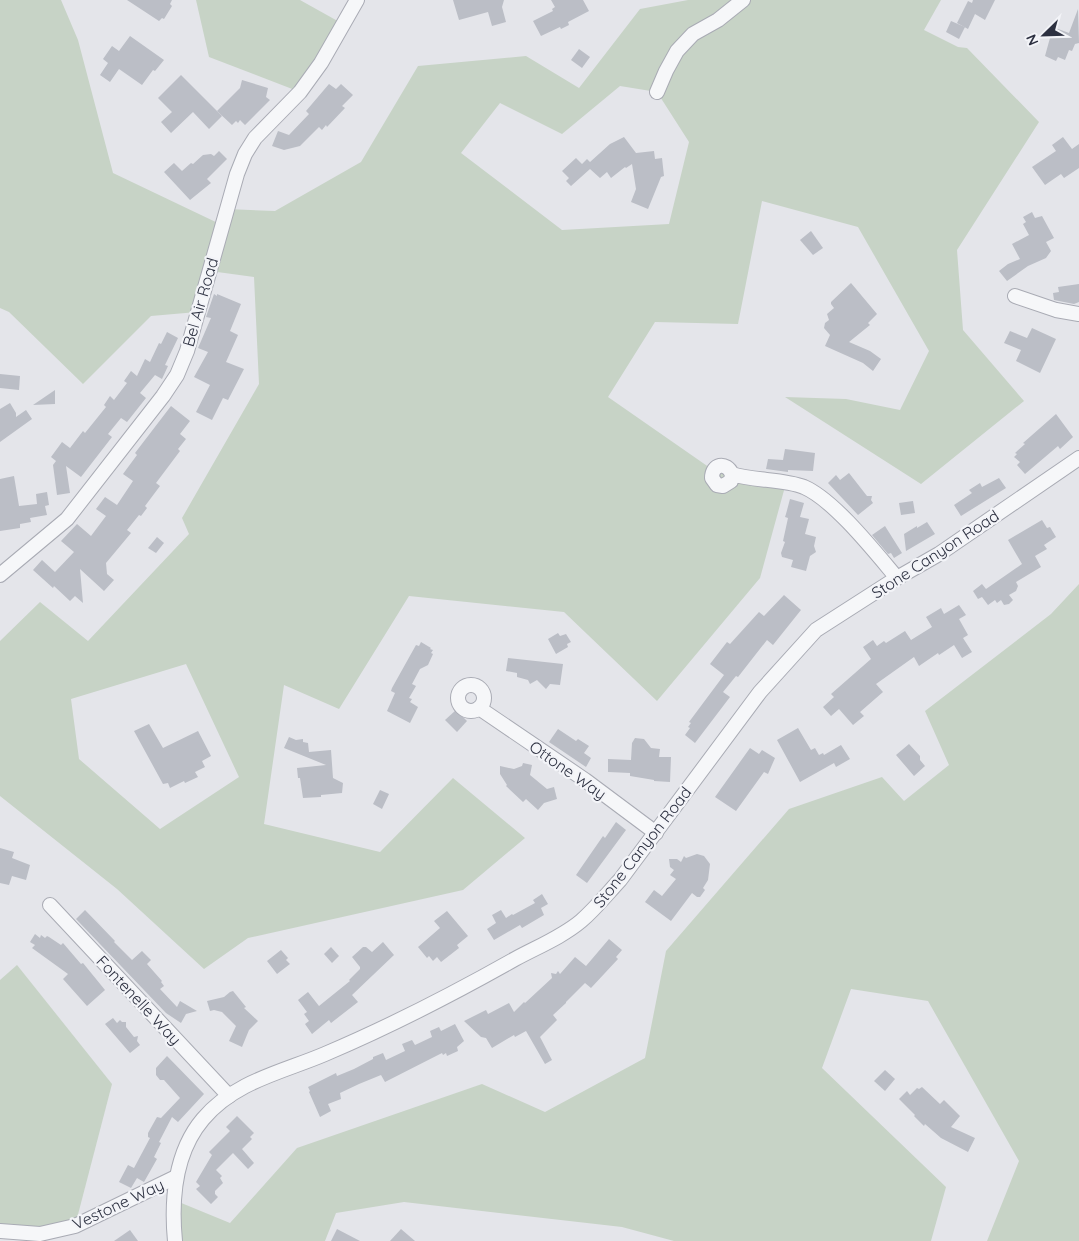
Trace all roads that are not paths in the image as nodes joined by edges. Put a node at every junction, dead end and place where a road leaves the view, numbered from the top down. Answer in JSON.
{"nodes":[{"id":1,"x":356,"y":0,"type":"edge"},
{"id":2,"x":743,"y":0,"type":"edge"},
{"id":3,"x":657,"y":92,"type":"dead end"},
{"id":4,"x":1015,"y":296,"type":"dead end"},
{"id":5,"x":1079,"y":314,"type":"edge"},
{"id":6,"x":1079,"y":458,"type":"edge"},
{"id":7,"x":732,"y":474,"type":"dead end"},
{"id":8,"x":0,"y":576,"type":"edge"},
{"id":9,"x":897,"y":578,"type":"junction"},
{"id":10,"x":479,"y":708,"type":"dead end"},
{"id":11,"x":656,"y":833,"type":"junction"},
{"id":12,"x":50,"y":905,"type":"dead end"},
{"id":13,"x":229,"y":1096,"type":"junction"},
{"id":14,"x":176,"y":1177,"type":"junction"},
{"id":15,"x":0,"y":1232,"type":"edge"},
{"id":16,"x":175,"y":1241,"type":"edge"}],
"edges":[{"from":1,"to":8,"type":"street","name":"Bel Air Road"},
{"from":2,"to":3,"type":"street"},
{"from":4,"to":5,"type":"street"},
{"from":6,"to":9,"type":"street","name":"Stone Canyon Road"},
{"from":7,"to":9,"type":"street"},
{"from":9,"to":11,"type":"street","name":"Stone Canyon Road"},
{"from":10,"to":11,"type":"street","name":"Ottone Way"},
{"from":11,"to":13,"type":"street","name":"Stone Canyon Road"},
{"from":12,"to":13,"type":"street","name":"Fontenelle Way"},
{"from":13,"to":14,"type":"street","name":"Stone Canyon Road"},
{"from":14,"to":15,"type":"street","name":"Vestone Way"},
{"from":14,"to":16,"type":"street","name":"Stone Canyon Road"}]}
